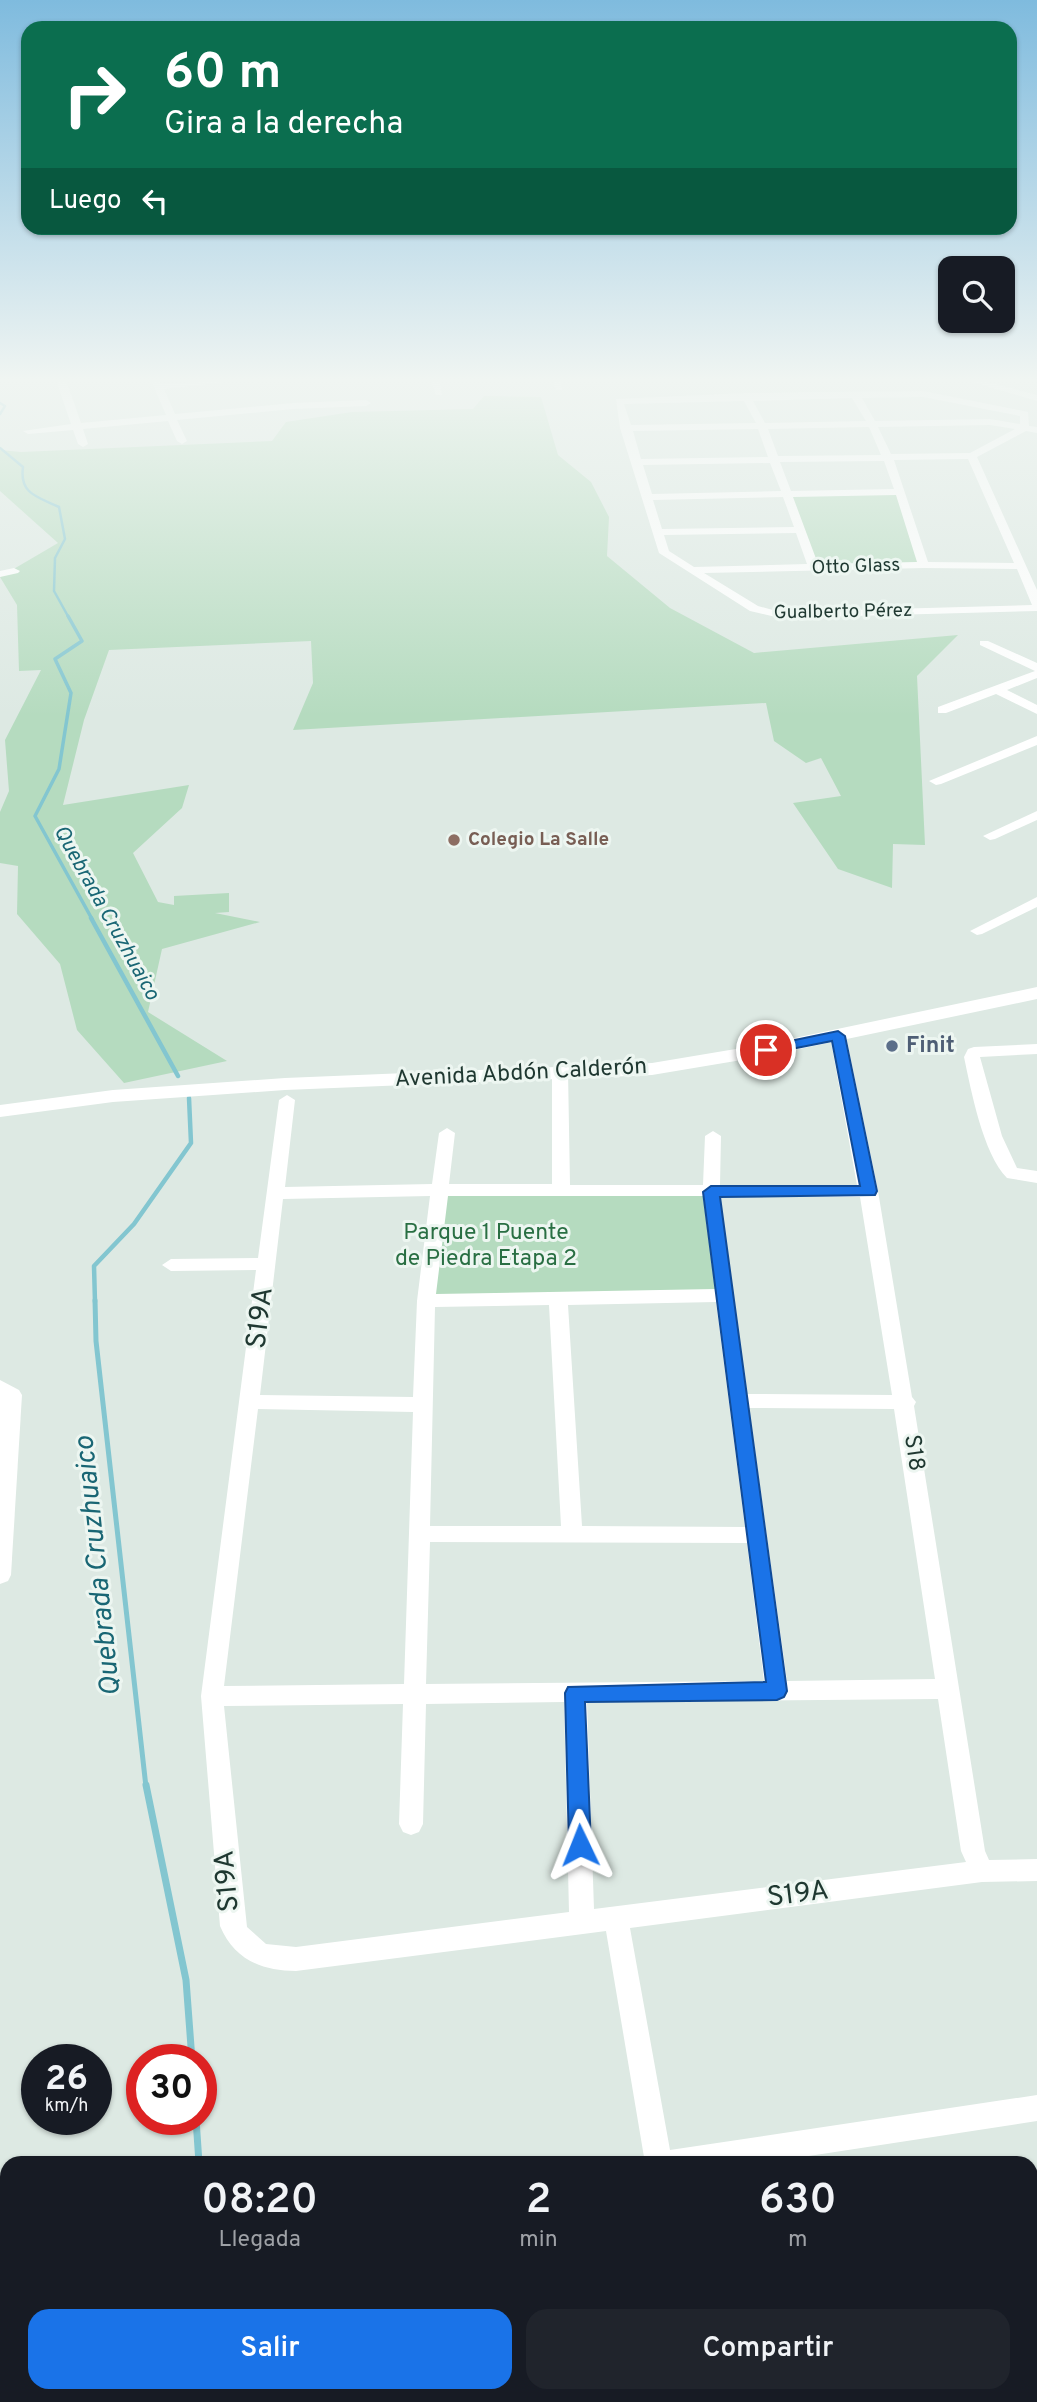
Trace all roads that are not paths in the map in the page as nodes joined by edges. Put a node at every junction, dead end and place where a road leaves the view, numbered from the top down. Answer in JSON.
{"nodes":[{"id":1,"x":645,"y":492,"type":"edge"},
{"id":2,"x":888,"y":492,"type":"edge"},
{"id":3,"x":899,"y":492,"type":"edge"},
{"id":4,"x":988,"y":492,"type":"edge"},
{"id":5,"x":785,"y":493,"type":"junction"},
{"id":6,"x":647,"y":497,"type":"junction"},
{"id":7,"x":798,"y":530,"type":"junction"},
{"id":8,"x":657,"y":532,"type":"junction"},
{"id":9,"x":924,"y":565,"type":"junction"},
{"id":10,"x":1020,"y":566,"type":"junction"},
{"id":11,"x":814,"y":568,"type":"junction"},
{"id":12,"x":692,"y":570,"type":"junction"},
{"id":13,"x":14,"y":571,"type":"dead end"},
{"id":14,"x":0,"y":573,"type":"edge"},
{"id":15,"x":1037,"y":603,"type":"edge"},
{"id":16,"x":1037,"y":608,"type":"edge"},
{"id":17,"x":984,"y":643,"type":"dead end"},
{"id":18,"x":1037,"y":668,"type":"edge"},
{"id":19,"x":1037,"y":674,"type":"edge"},
{"id":20,"x":998,"y":690,"type":"junction"},
{"id":21,"x":942,"y":710,"type":"dead end"},
{"id":22,"x":1037,"y":710,"type":"edge"},
{"id":23,"x":1037,"y":740,"type":"edge"},
{"id":24,"x":936,"y":781,"type":"dead end"},
{"id":25,"x":1037,"y":815,"type":"edge"},
{"id":26,"x":990,"y":836,"type":"dead end"},
{"id":27,"x":1037,"y":901,"type":"edge"},
{"id":28,"x":977,"y":931,"type":"dead end"},
{"id":29,"x":1037,"y":993,"type":"edge"},
{"id":30,"x":838,"y":1036,"type":"junction"},
{"id":31,"x":1037,"y":1049,"type":"edge"},
{"id":32,"x":560,"y":1071,"type":"junction"},
{"id":33,"x":287,"y":1100,"type":"dead end"},
{"id":34,"x":0,"y":1111,"type":"edge"},
{"id":35,"x":447,"y":1133,"type":"dead end"},
{"id":36,"x":713,"y":1136,"type":"dead end"},
{"id":37,"x":1037,"y":1177,"type":"edge"},
{"id":38,"x":438,"y":1189,"type":"junction"},
{"id":39,"x":869,"y":1191,"type":"junction"},
{"id":40,"x":561,"y":1192,"type":"junction"},
{"id":41,"x":711,"y":1192,"type":"junction"},
{"id":42,"x":278,"y":1193,"type":"junction"},
{"id":43,"x":268,"y":1264,"type":"junction"},
{"id":44,"x":171,"y":1265,"type":"dead end"},
{"id":45,"x":725,"y":1296,"type":"junction"},
{"id":46,"x":558,"y":1298,"type":"junction"},
{"id":47,"x":426,"y":1301,"type":"junction"},
{"id":48,"x":0,"y":1387,"type":"edge"},
{"id":49,"x":739,"y":1401,"type":"junction"},
{"id":50,"x":250,"y":1402,"type":"junction"},
{"id":51,"x":906,"y":1402,"type":"junction"},
{"id":52,"x":423,"y":1405,"type":"junction"},
{"id":53,"x":419,"y":1534,"type":"junction"},
{"id":54,"x":572,"y":1535,"type":"junction"},
{"id":55,"x":757,"y":1535,"type":"junction"},
{"id":56,"x":0,"y":1575,"type":"edge"},
{"id":57,"x":947,"y":1689,"type":"junction"},
{"id":58,"x":777,"y":1691,"type":"junction"},
{"id":59,"x":575,"y":1693,"type":"junction"},
{"id":60,"x":414,"y":1695,"type":"junction"},
{"id":61,"x":212,"y":1696,"type":"junction"},
{"id":62,"x":411,"y":1824,"type":"dead end"},
{"id":63,"x":1037,"y":1870,"type":"edge"},
{"id":64,"x":982,"y":1871,"type":"junction"},
{"id":65,"x":616,"y":1918,"type":"junction"},
{"id":66,"x":582,"y":1922,"type":"junction"},
{"id":67,"x":1037,"y":2108,"type":"edge"},
{"id":68,"x":658,"y":2156,"type":"edge"},
{"id":69,"x":719,"y":2156,"type":"edge"}],
"edges":[{"from":1,"to":6,"type":"street","name":"Gualberto Pérez"},
{"from":2,"to":5,"type":"street"},
{"from":3,"to":9,"type":"street"},
{"from":4,"to":10,"type":"street"},
{"from":5,"to":6,"type":"street"},
{"from":5,"to":7,"type":"street"},
{"from":6,"to":8,"type":"street","name":"Gualberto Pérez"},
{"from":7,"to":8,"type":"street"},
{"from":7,"to":11,"type":"street"},
{"from":8,"to":12,"type":"street","name":"Gualberto Pérez"},
{"from":9,"to":10,"type":"street","name":"Otto Glass"},
{"from":9,"to":11,"type":"street","name":"Otto Glass"},
{"from":10,"to":15,"type":"street"},
{"from":11,"to":12,"type":"street","name":"Otto Glass"},
{"from":12,"to":16,"type":"street","name":"Gualberto Pérez"},
{"from":13,"to":14,"type":"street"},
{"from":17,"to":18,"type":"street"},
{"from":19,"to":20,"type":"street"},
{"from":20,"to":21,"type":"street"},
{"from":20,"to":22,"type":"street"},
{"from":23,"to":24,"type":"street"},
{"from":25,"to":26,"type":"street"},
{"from":27,"to":28,"type":"street"},
{"from":29,"to":30,"type":"street","name":"Avenida Abdón Calderón"},
{"from":30,"to":32,"type":"street","name":"Avenida Abdón Calderón"},
{"from":30,"to":39,"type":"street","name":"S18"},
{"from":31,"to":37,"type":"street"},
{"from":32,"to":34,"type":"street","name":"Avenida Abdón Calderón"},
{"from":32,"to":40,"type":"street"},
{"from":33,"to":42,"type":"street","name":"S19A"},
{"from":35,"to":38,"type":"street"},
{"from":36,"to":41,"type":"street"},
{"from":38,"to":40,"type":"street"},
{"from":38,"to":42,"type":"street"},
{"from":38,"to":47,"type":"street"},
{"from":39,"to":41,"type":"street"},
{"from":39,"to":51,"type":"street","name":"S18"},
{"from":40,"to":41,"type":"street"},
{"from":41,"to":45,"type":"street"},
{"from":42,"to":43,"type":"street","name":"S19A"},
{"from":43,"to":44,"type":"street"},
{"from":43,"to":50,"type":"street","name":"S19A"},
{"from":45,"to":46,"type":"street"},
{"from":45,"to":49,"type":"street"},
{"from":46,"to":47,"type":"street"},
{"from":46,"to":54,"type":"street"},
{"from":47,"to":52,"type":"street"},
{"from":48,"to":56,"type":"street"},
{"from":49,"to":51,"type":"street"},
{"from":49,"to":55,"type":"street"},
{"from":50,"to":52,"type":"street"},
{"from":50,"to":61,"type":"street","name":"S19A"},
{"from":51,"to":57,"type":"street","name":"S18"},
{"from":52,"to":53,"type":"street"},
{"from":53,"to":54,"type":"street"},
{"from":53,"to":60,"type":"street"},
{"from":54,"to":55,"type":"street"},
{"from":55,"to":58,"type":"street"},
{"from":57,"to":58,"type":"street"},
{"from":57,"to":64,"type":"street","name":"S18"},
{"from":58,"to":59,"type":"street"},
{"from":59,"to":60,"type":"street"},
{"from":59,"to":66,"type":"street"},
{"from":60,"to":61,"type":"street"},
{"from":60,"to":62,"type":"street"},
{"from":61,"to":66,"type":"street","name":"S19A"},
{"from":63,"to":64,"type":"street","name":"S19A"},
{"from":64,"to":65,"type":"street","name":"S19A"},
{"from":65,"to":66,"type":"street","name":"S19A"},
{"from":65,"to":68,"type":"street"},
{"from":67,"to":69,"type":"street"}]}
